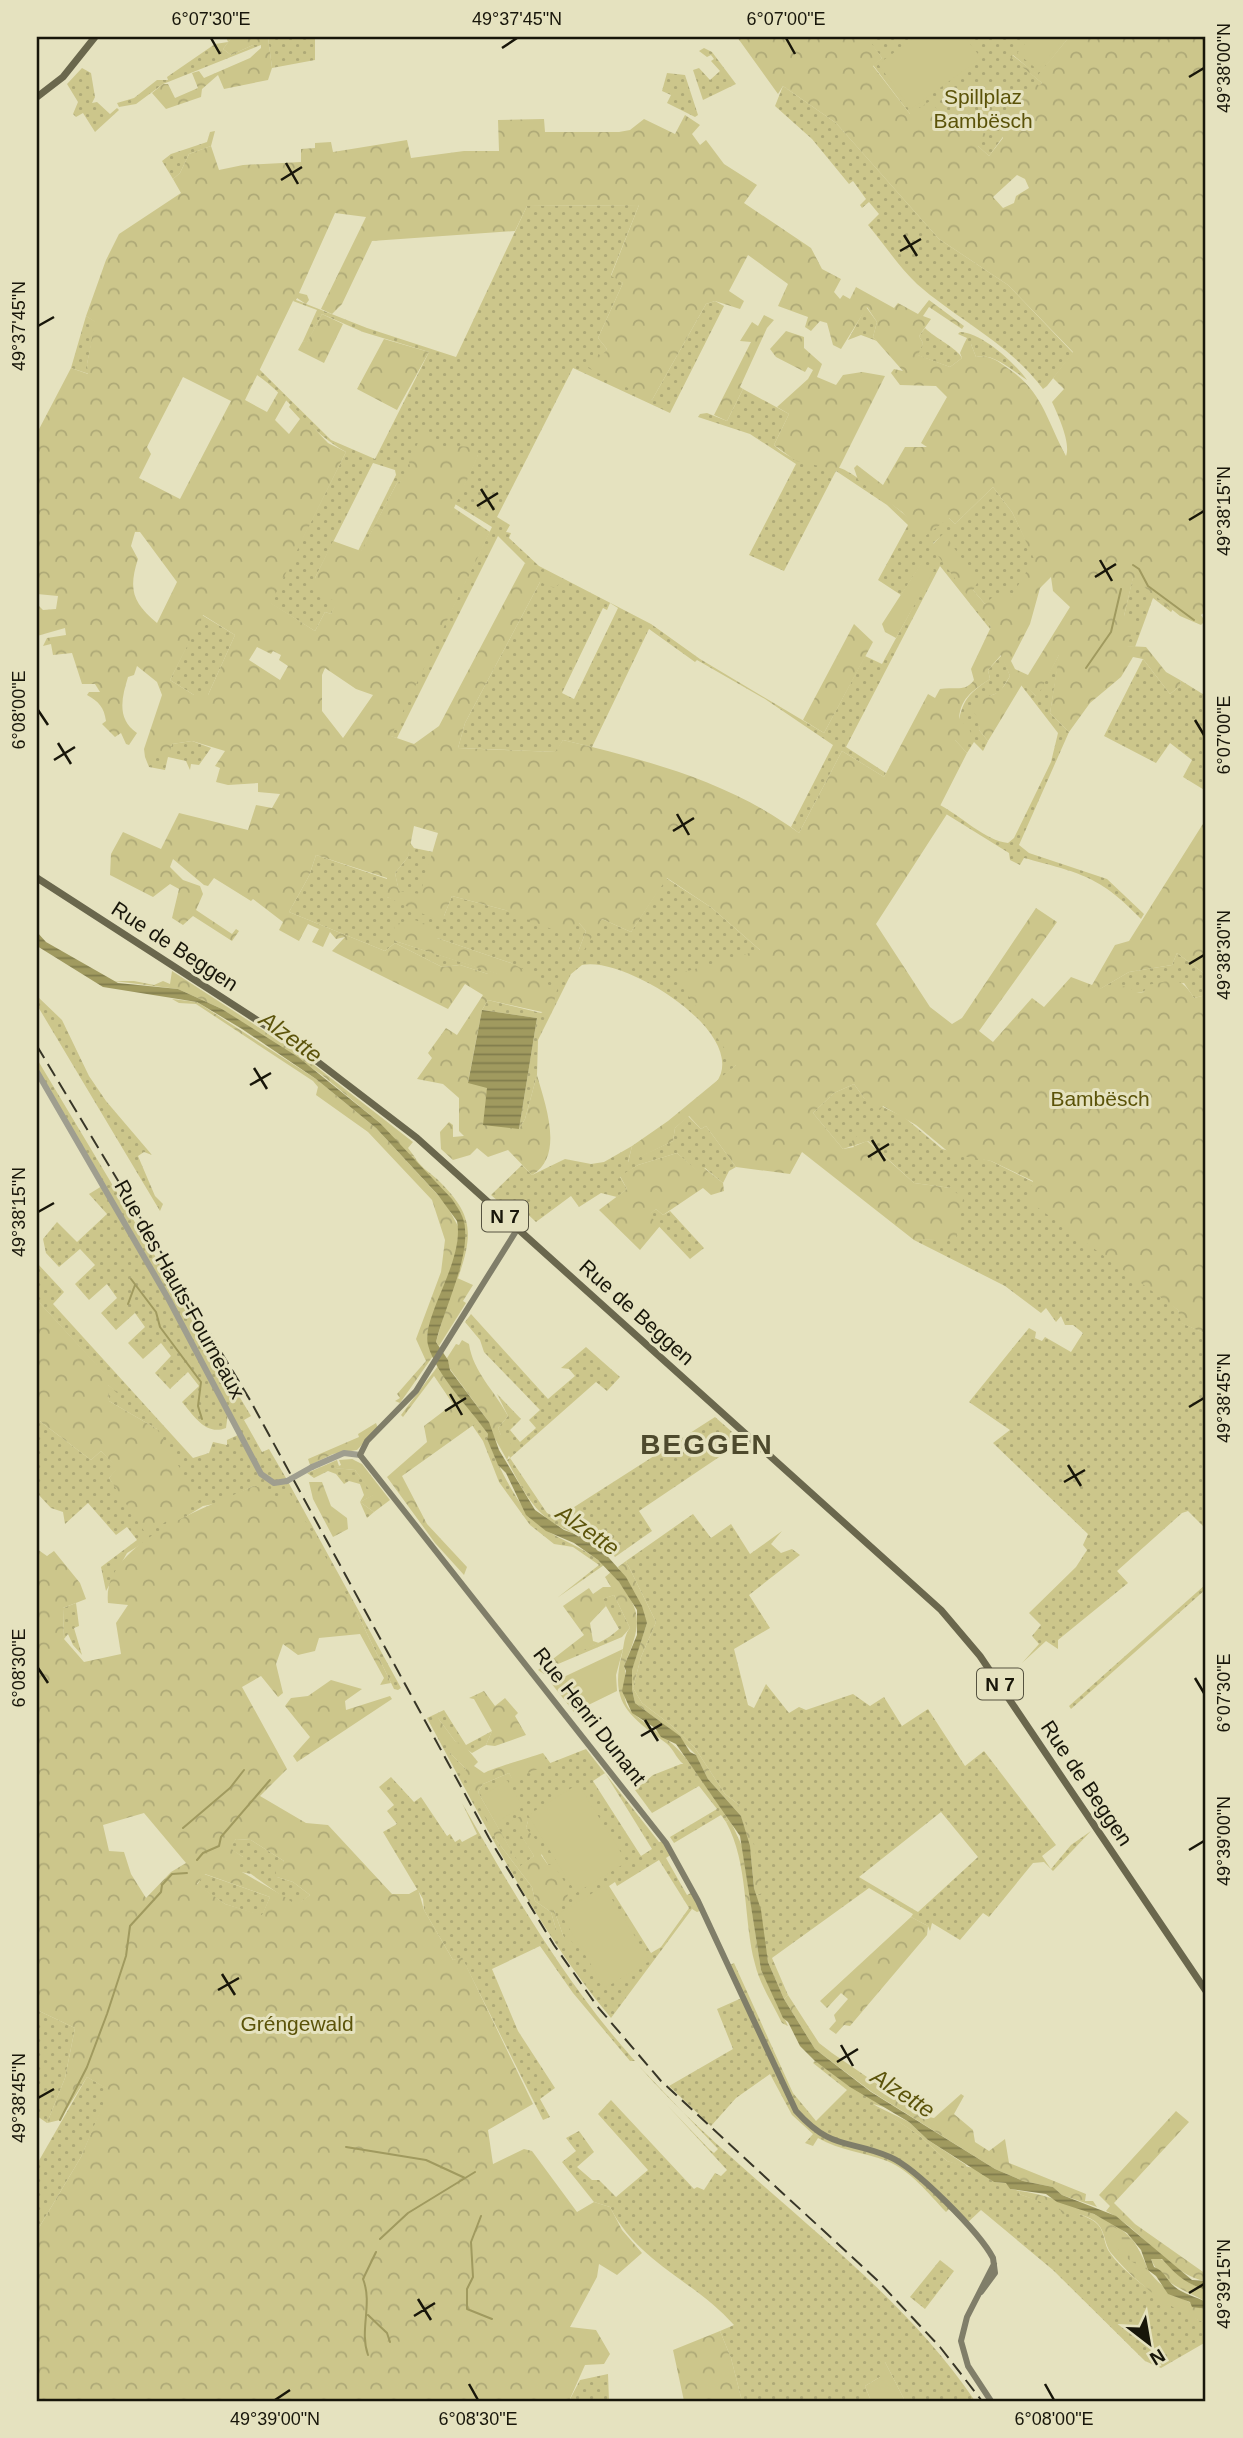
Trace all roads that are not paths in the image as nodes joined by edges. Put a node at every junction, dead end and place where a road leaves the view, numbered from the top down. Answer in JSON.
{"nodes":[{"id":1,"x":95,"y":37,"type":"edge"},
{"id":2,"x":37,"y":97,"type":"edge"},
{"id":3,"x":37,"y":878,"type":"edge"},
{"id":4,"x":37,"y":1072,"type":"edge"},
{"id":5,"x":518,"y":1228,"type":"junction"},
{"id":6,"x":360,"y":1455,"type":"junction"},
{"id":7,"x":1206,"y":1990,"type":"edge"},
{"id":8,"x":990,"y":2401,"type":"edge"}],
"edges":[{"from":1,"to":2,"type":"main road"},
{"from":3,"to":5,"type":"main road","name":"Rue de Beggen","number":"N 7"},
{"from":4,"to":6,"type":"street","name":"Rue des Hauts-Fourneaux","bridge":true},
{"from":5,"to":6,"type":"main road"},
{"from":5,"to":7,"type":"main road","name":"Rue de Beggen","number":"N 7"},
{"from":6,"to":8,"type":"main road","name":"Rue Henri Dunant"}]}
